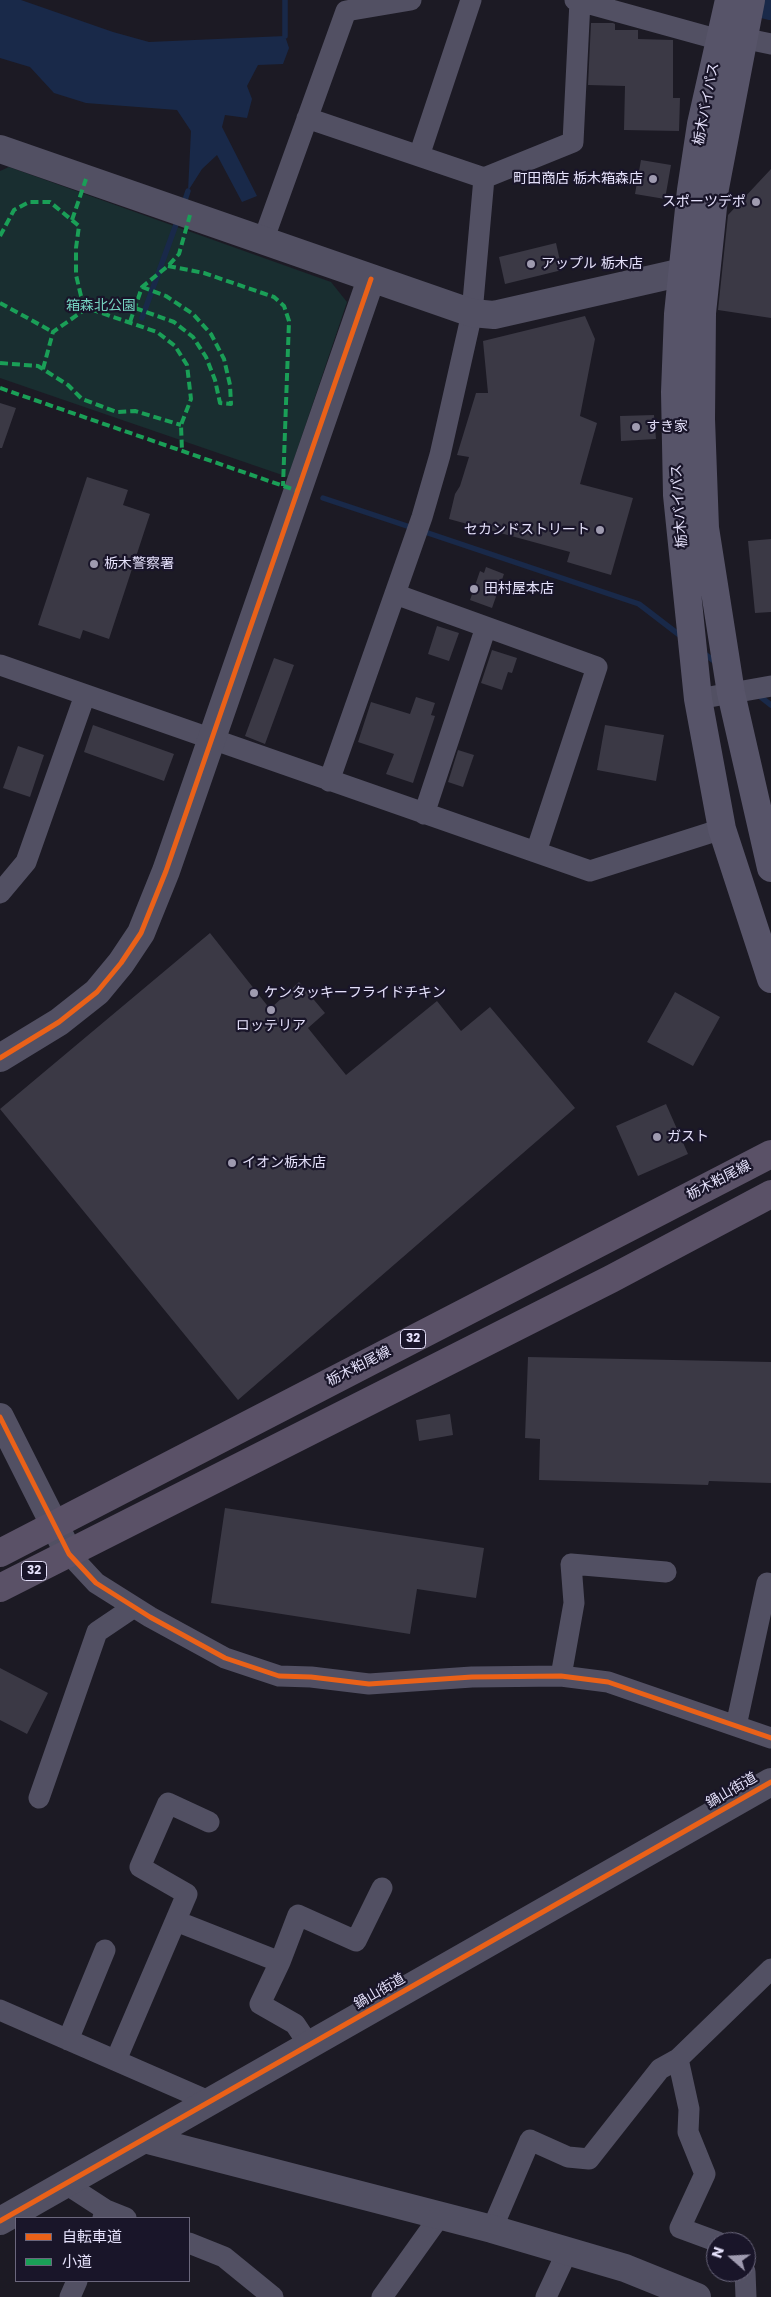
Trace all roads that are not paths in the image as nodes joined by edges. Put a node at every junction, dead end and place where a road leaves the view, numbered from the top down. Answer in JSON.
{"nodes":[{"id":1,"x":411,"y":0,"type":"edge"},
{"id":2,"x":471,"y":0,"type":"edge"},
{"id":3,"x":729,"y":0,"type":"edge"},
{"id":4,"x":751,"y":0,"type":"edge"},
{"id":5,"x":578,"y":1,"type":"edge"},
{"id":6,"x":732,"y":34,"type":"junction"},
{"id":7,"x":771,"y":44,"type":"edge"},
{"id":8,"x":307,"y":118,"type":"junction"},
{"id":9,"x":0,"y":149,"type":"edge"},
{"id":10,"x":419,"y":156,"type":"junction"},
{"id":11,"x":484,"y":178,"type":"junction"},
{"id":12,"x":263,"y":241,"type":"junction"},
{"id":13,"x":683,"y":272,"type":"junction"},
{"id":14,"x":371,"y":279,"type":"junction"},
{"id":15,"x":472,"y":313,"type":"junction"},
{"id":16,"x":394,"y":594,"type":"junction"},
{"id":17,"x":486,"y":627,"type":"junction"},
{"id":18,"x":0,"y":664,"type":"edge"},
{"id":19,"x":771,"y":686,"type":"edge"},
{"id":20,"x":731,"y":693,"type":"junction"},
{"id":21,"x":84,"y":695,"type":"junction"},
{"id":22,"x":698,"y":700,"type":"junction"},
{"id":23,"x":212,"y":740,"type":"junction"},
{"id":24,"x":329,"y":781,"type":"junction"},
{"id":25,"x":764,"y":804,"type":"edge"},
{"id":26,"x":424,"y":814,"type":"junction"},
{"id":27,"x":722,"y":829,"type":"junction"},
{"id":28,"x":536,"y":852,"type":"junction"},
{"id":29,"x":771,"y":868,"type":"edge"},
{"id":30,"x":0,"y":893,"type":"edge"},
{"id":31,"x":771,"y":979,"type":"edge"},
{"id":32,"x":0,"y":1058,"type":"edge"},
{"id":33,"x":771,"y":1154,"type":"edge"},
{"id":34,"x":771,"y":1194,"type":"edge"},
{"id":35,"x":0,"y":1417,"type":"edge"},
{"id":36,"x":54,"y":1525,"type":"junction"},
{"id":37,"x":0,"y":1553,"type":"edge"},
{"id":38,"x":68,"y":1554,"type":"junction"},
{"id":39,"x":666,"y":1572,"type":"dead end"},
{"id":40,"x":767,"y":1583,"type":"dead end"},
{"id":41,"x":0,"y":1588,"type":"edge"},
{"id":42,"x":134,"y":1607,"type":"junction"},
{"id":43,"x":561,"y":1676,"type":"junction"},
{"id":44,"x":736,"y":1726,"type":"junction"},
{"id":45,"x":771,"y":1738,"type":"edge"},
{"id":46,"x":771,"y":1782,"type":"edge"},
{"id":47,"x":38,"y":1798,"type":"dead end"},
{"id":48,"x":209,"y":1822,"type":"dead end"},
{"id":49,"x":382,"y":1888,"type":"dead end"},
{"id":50,"x":176,"y":1921,"type":"junction"},
{"id":51,"x":105,"y":1950,"type":"dead end"},
{"id":52,"x":280,"y":1962,"type":"junction"},
{"id":53,"x":771,"y":1969,"type":"edge"},
{"id":54,"x":0,"y":2010,"type":"edge"},
{"id":55,"x":68,"y":2040,"type":"junction"},
{"id":56,"x":309,"y":2045,"type":"junction"},
{"id":57,"x":678,"y":2059,"type":"junction"},
{"id":58,"x":116,"y":2060,"type":"junction"},
{"id":59,"x":210,"y":2102,"type":"junction"},
{"id":60,"x":144,"y":2139,"type":"junction"},
{"id":61,"x":66,"y":2184,"type":"junction"},
{"id":62,"x":104,"y":2214,"type":"edge"},
{"id":63,"x":440,"y":2216,"type":"junction"},
{"id":64,"x":120,"y":2217,"type":"edge"},
{"id":65,"x":0,"y":2221,"type":"edge"},
{"id":66,"x":492,"y":2229,"type":"junction"},
{"id":67,"x":706,"y":2238,"type":"edge"},
{"id":68,"x":190,"y":2243,"type":"edge"},
{"id":69,"x":567,"y":2252,"type":"junction"},
{"id":70,"x":77,"y":2282,"type":"edge"},
{"id":71,"x":745,"y":2282,"type":"edge"},
{"id":72,"x":70,"y":2297,"type":"edge"},
{"id":73,"x":273,"y":2297,"type":"edge"},
{"id":74,"x":382,"y":2297,"type":"edge"},
{"id":75,"x":546,"y":2297,"type":"edge"},
{"id":76,"x":697,"y":2297,"type":"edge"},
{"id":77,"x":746,"y":2297,"type":"edge"}],
"edges":[{"from":1,"to":8,"type":"street"},
{"from":2,"to":10,"type":"street"},
{"from":3,"to":6,"type":"main road"},
{"from":4,"to":6,"type":"main road"},
{"from":5,"to":6,"type":"street"},
{"from":5,"to":11,"type":"street"},
{"from":6,"to":7,"type":"street"},
{"from":6,"to":13,"type":"main road","name":"栃木バイパス"},
{"from":6,"to":20,"type":"main road","name":"栃木バイパス"},
{"from":8,"to":10,"type":"street"},
{"from":8,"to":12,"type":"street"},
{"from":9,"to":12,"type":"street"},
{"from":10,"to":11,"type":"street"},
{"from":11,"to":15,"type":"street"},
{"from":12,"to":14,"type":"street"},
{"from":13,"to":15,"type":"street"},
{"from":13,"to":22,"type":"main road","name":"栃木バイパス"},
{"from":14,"to":15,"type":"street"},
{"from":14,"to":23,"type":"street"},
{"from":15,"to":16,"type":"street"},
{"from":16,"to":17,"type":"street"},
{"from":16,"to":24,"type":"street"},
{"from":17,"to":26,"type":"street"},
{"from":17,"to":28,"type":"street"},
{"from":18,"to":21,"type":"street"},
{"from":19,"to":20,"type":"street"},
{"from":20,"to":22,"type":"street"},
{"from":20,"to":25,"type":"main road","name":"栃木バイパス"},
{"from":21,"to":23,"type":"street"},
{"from":21,"to":30,"type":"street"},
{"from":22,"to":27,"type":"main road","name":"栃木バイパス"},
{"from":23,"to":24,"type":"street"},
{"from":23,"to":32,"type":"street"},
{"from":24,"to":26,"type":"street"},
{"from":25,"to":29,"type":"main road","name":"栃木バイパス"},
{"from":26,"to":28,"type":"street"},
{"from":27,"to":28,"type":"street"},
{"from":27,"to":31,"type":"main road","name":"栃木バイパス"},
{"from":33,"to":36,"type":"main road","name":"栃木粕尾線","number":"32"},
{"from":34,"to":38,"type":"main road","number":"32"},
{"from":35,"to":36,"type":"street"},
{"from":36,"to":37,"type":"main road","name":"栃木粕尾線","number":"32"},
{"from":36,"to":38,"type":"street"},
{"from":38,"to":41,"type":"main road","number":"32"},
{"from":38,"to":42,"type":"street"},
{"from":39,"to":43,"type":"street"},
{"from":40,"to":44,"type":"street"},
{"from":42,"to":43,"type":"street"},
{"from":42,"to":47,"type":"street"},
{"from":43,"to":44,"type":"street"},
{"from":44,"to":45,"type":"street"},
{"from":46,"to":56,"type":"street","name":"鍋山街道"},
{"from":48,"to":50,"type":"street"},
{"from":49,"to":52,"type":"street"},
{"from":50,"to":52,"type":"street"},
{"from":50,"to":58,"type":"street"},
{"from":51,"to":55,"type":"street"},
{"from":52,"to":56,"type":"street"},
{"from":53,"to":57,"type":"street"},
{"from":54,"to":55,"type":"street"},
{"from":55,"to":58,"type":"street"},
{"from":56,"to":59,"type":"street","name":"鍋山街道"},
{"from":57,"to":66,"type":"street"},
{"from":57,"to":67,"type":"street"},
{"from":58,"to":59,"type":"street"},
{"from":59,"to":60,"type":"street","name":"鍋山街道"},
{"from":60,"to":61,"type":"street","name":"鍋山街道"},
{"from":60,"to":63,"type":"street"},
{"from":61,"to":62,"type":"street"},
{"from":61,"to":65,"type":"street","name":"鍋山街道"},
{"from":62,"to":64,"type":"street"},
{"from":63,"to":66,"type":"street"},
{"from":63,"to":74,"type":"street"},
{"from":66,"to":69,"type":"street"},
{"from":68,"to":73,"type":"street"},
{"from":69,"to":75,"type":"street"},
{"from":69,"to":76,"type":"street"},
{"from":70,"to":72,"type":"street"},
{"from":71,"to":77,"type":"street"}]}
